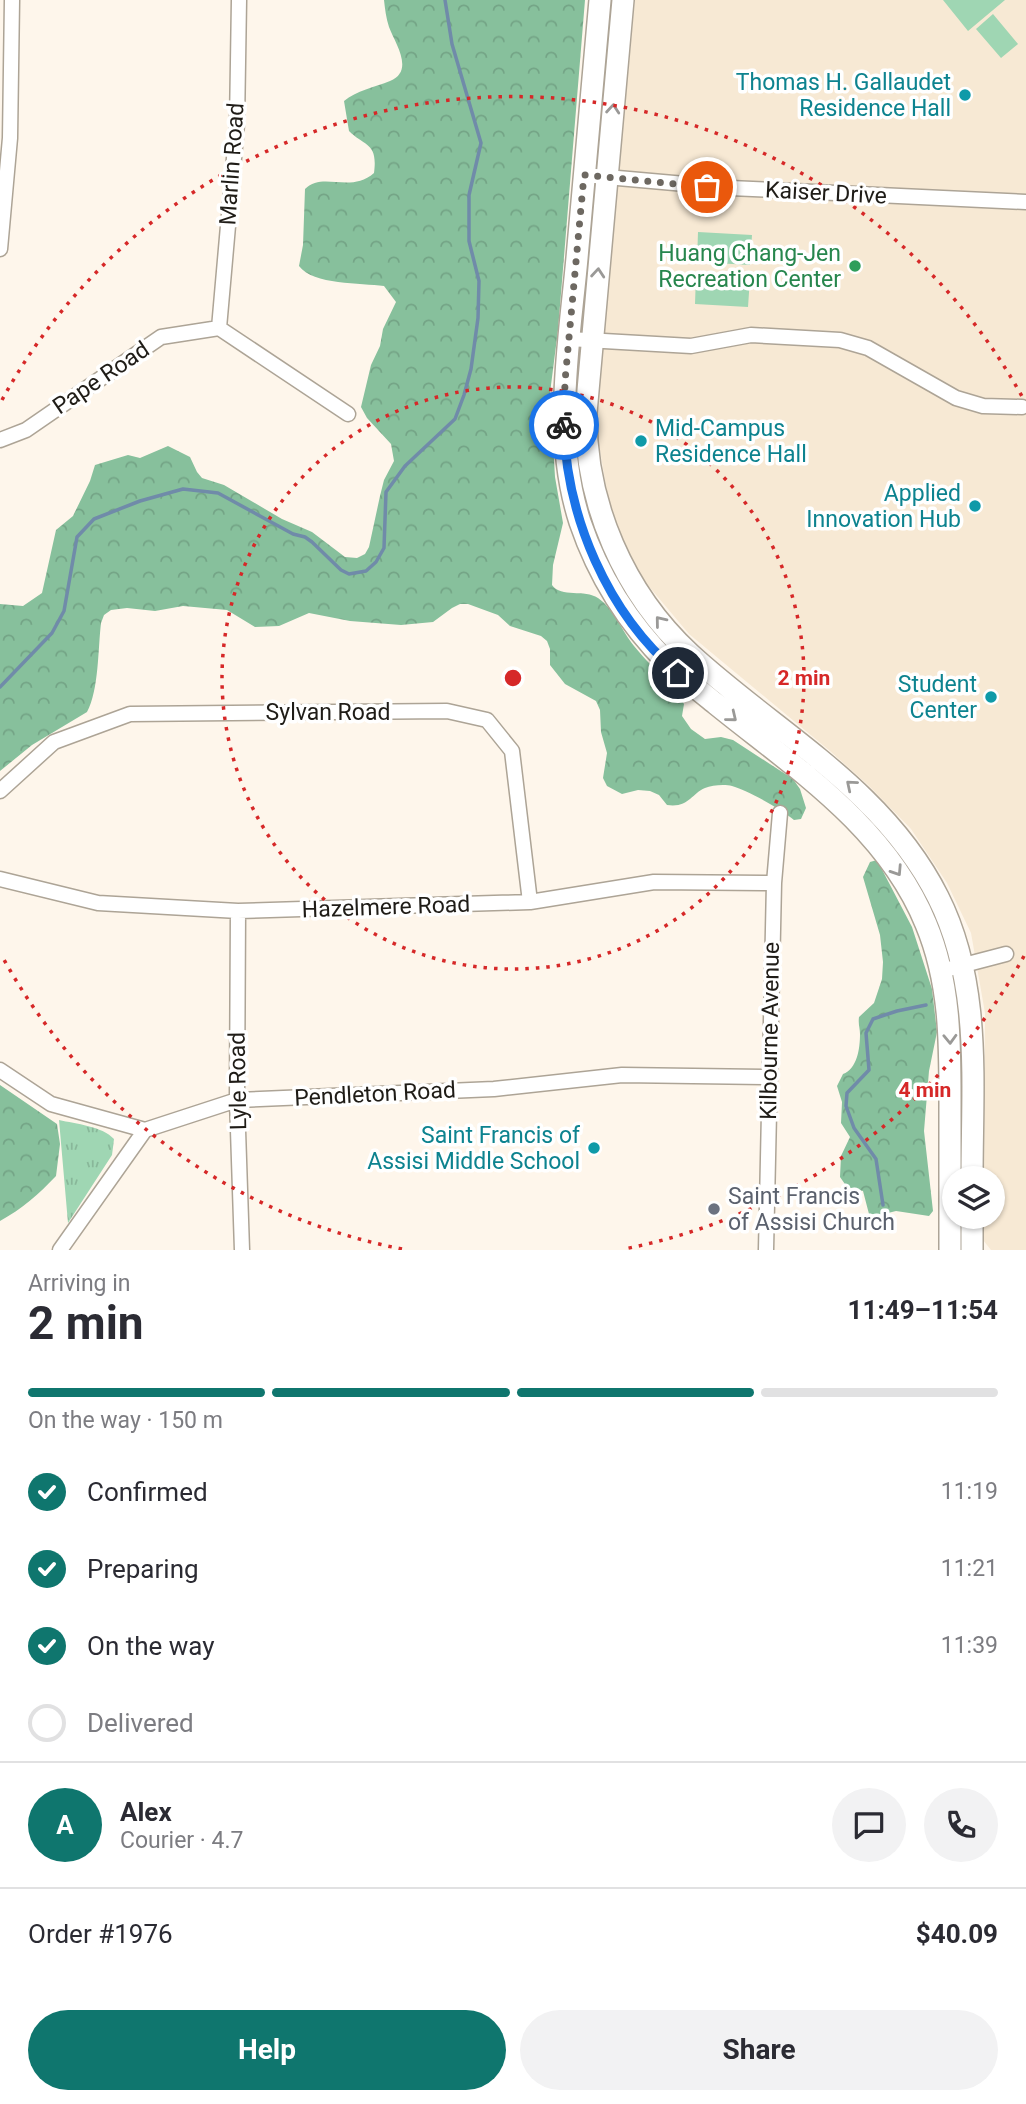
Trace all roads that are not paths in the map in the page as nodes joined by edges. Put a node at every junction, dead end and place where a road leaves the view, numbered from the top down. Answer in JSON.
{"nodes":[{"id":1,"x":12,"y":0,"type":"edge"},
{"id":2,"x":239,"y":0,"type":"edge"},
{"id":3,"x":600,"y":0,"type":"edge"},
{"id":4,"x":623,"y":0,"type":"edge"},
{"id":5,"x":584,"y":175,"type":"junction"},
{"id":6,"x":607,"y":177,"type":"junction"},
{"id":7,"x":1026,"y":202,"type":"edge"},
{"id":8,"x":0,"y":249,"type":"edge"},
{"id":9,"x":219,"y":328,"type":"junction"},
{"id":10,"x":569,"y":339,"type":"junction"},
{"id":11,"x":592,"y":341,"type":"junction"},
{"id":12,"x":1022,"y":407,"type":"dead end"},
{"id":13,"x":348,"y":414,"type":"dead end"},
{"id":14,"x":0,"y":440,"type":"edge"},
{"id":15,"x":802,"y":746,"type":"junction"},
{"id":16,"x":789,"y":763,"type":"junction"},
{"id":17,"x":0,"y":791,"type":"edge"},
{"id":18,"x":780,"y":813,"type":"dead end"},
{"id":19,"x":0,"y":879,"type":"edge"},
{"id":20,"x":774,"y":883,"type":"junction"},
{"id":21,"x":530,"y":902,"type":"junction"},
{"id":22,"x":237,"y":911,"type":"junction"},
{"id":23,"x":1006,"y":954,"type":"dead end"},
{"id":24,"x":962,"y":965,"type":"junction"},
{"id":25,"x":941,"y":971,"type":"junction"},
{"id":26,"x":0,"y":1070,"type":"edge"},
{"id":27,"x":768,"y":1077,"type":"junction"},
{"id":28,"x":237,"y":1100,"type":"junction"},
{"id":29,"x":145,"y":1130,"type":"junction"},
{"id":30,"x":972,"y":1166,"type":"edge"},
{"id":31,"x":972,"y":1229,"type":"edge"},
{"id":32,"x":60,"y":1250,"type":"edge"},
{"id":33,"x":242,"y":1250,"type":"edge"},
{"id":34,"x":766,"y":1250,"type":"edge"},
{"id":35,"x":950,"y":1250,"type":"edge"},
{"id":36,"x":972,"y":1250,"type":"edge"}],
"edges":[{"from":1,"to":8,"type":"street"},
{"from":2,"to":9,"type":"street","name":"Marlin Road"},
{"from":3,"to":5,"type":"main road"},
{"from":6,"to":4,"type":"main road","one_way":true},
{"from":5,"to":6,"type":"street","name":"Kaiser Drive"},
{"from":5,"to":10,"type":"main road"},
{"from":6,"to":7,"type":"street","name":"Kaiser Drive"},
{"from":11,"to":6,"type":"main road","one_way":true},
{"from":9,"to":13,"type":"street"},
{"from":9,"to":14,"type":"street","name":"Pape Road"},
{"from":10,"to":11,"type":"street"},
{"from":10,"to":16,"type":"main road","one_way":true},
{"from":11,"to":12,"type":"street"},
{"from":15,"to":11,"type":"main road","one_way":true},
{"from":15,"to":16,"type":"main road"},
{"from":24,"to":15,"type":"main road","one_way":true},
{"from":16,"to":25,"type":"main road","one_way":true},
{"from":17,"to":21,"type":"street","name":"Sylvan Road"},
{"from":18,"to":20,"type":"street","name":"Kilbourne Avenue"},
{"from":19,"to":22,"type":"street","name":"Hazelmere Road"},
{"from":20,"to":21,"type":"street","name":"Hazelmere Road"},
{"from":20,"to":27,"type":"street","name":"Kilbourne Avenue"},
{"from":21,"to":22,"type":"street","name":"Hazelmere Road"},
{"from":22,"to":28,"type":"street","name":"Lyle Road"},
{"from":23,"to":24,"type":"street"},
{"from":24,"to":25,"type":"street"},
{"from":24,"to":30,"type":"main road"},
{"from":25,"to":35,"type":"main road","one_way":true},
{"from":26,"to":29,"type":"street"},
{"from":27,"to":28,"type":"street","name":"Pendleton Road"},
{"from":27,"to":34,"type":"street","name":"Kilbourne Avenue"},
{"from":28,"to":29,"type":"street","name":"Pendleton Road"},
{"from":28,"to":33,"type":"street","name":"Lyle Road"},
{"from":29,"to":32,"type":"street"},
{"from":31,"to":36,"type":"main road"}]}
